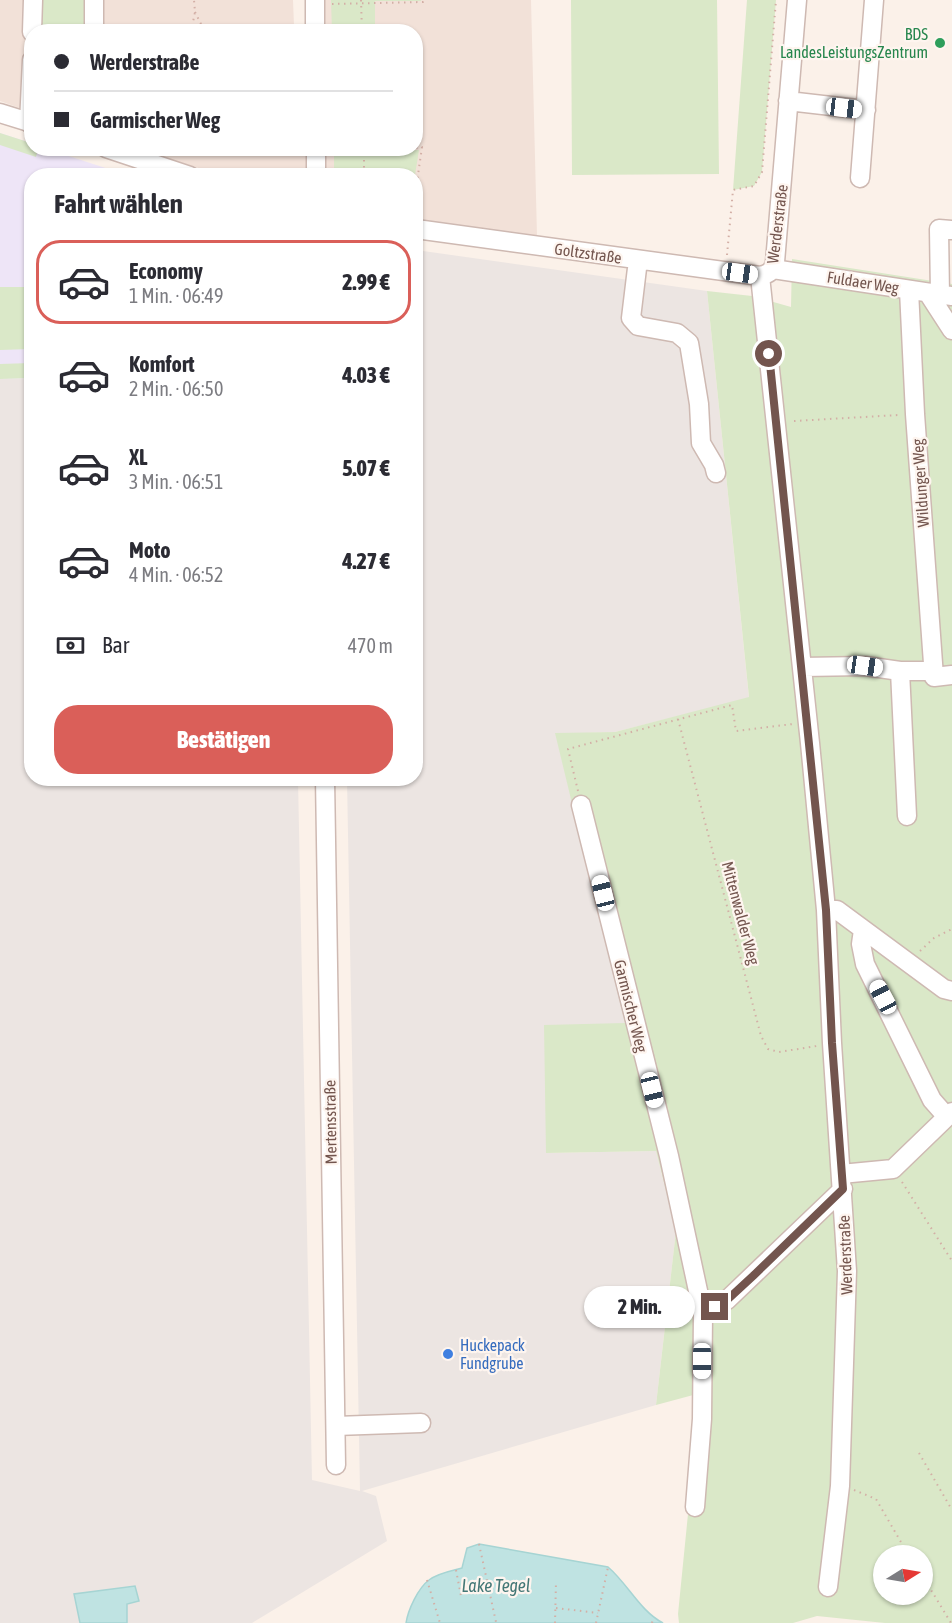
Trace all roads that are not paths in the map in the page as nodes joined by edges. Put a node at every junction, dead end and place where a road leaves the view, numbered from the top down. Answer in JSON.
{"nodes":[{"id":1,"x":33,"y":0,"type":"edge"},
{"id":2,"x":94,"y":0,"type":"edge"},
{"id":3,"x":797,"y":0,"type":"edge"},
{"id":4,"x":874,"y":0,"type":"edge"},
{"id":5,"x":321,"y":2,"type":"edge"},
{"id":6,"x":32,"y":24,"type":"edge"},
{"id":7,"x":94,"y":24,"type":"edge"},
{"id":8,"x":317,"y":24,"type":"edge"},
{"id":9,"x":788,"y":101,"type":"junction"},
{"id":10,"x":866,"y":110,"type":"junction"},
{"id":11,"x":0,"y":113,"type":"edge"},
{"id":12,"x":24,"y":121,"type":"edge"},
{"id":13,"x":130,"y":156,"type":"edge"},
{"id":14,"x":166,"y":168,"type":"edge"},
{"id":15,"x":860,"y":178,"type":"dead end"},
{"id":16,"x":423,"y":230,"type":"edge"},
{"id":17,"x":952,"y":230,"type":"edge"},
{"id":18,"x":638,"y":260,"type":"junction"},
{"id":19,"x":767,"y":272,"type":"junction"},
{"id":20,"x":909,"y":290,"type":"junction"},
{"id":21,"x":940,"y":295,"type":"edge"},
{"id":22,"x":952,"y":330,"type":"edge"},
{"id":23,"x":716,"y":473,"type":"dead end"},
{"id":24,"x":802,"y":667,"type":"junction"},
{"id":25,"x":900,"y":671,"type":"junction"},
{"id":26,"x":940,"y":674,"type":"edge"},
{"id":27,"x":324,"y":786,"type":"edge"},
{"id":28,"x":581,"y":805,"type":"road end"},
{"id":29,"x":907,"y":816,"type":"dead end"},
{"id":30,"x":826,"y":910,"type":"junction"},
{"id":31,"x":863,"y":930,"type":"junction"},
{"id":32,"x":952,"y":991,"type":"edge"},
{"id":33,"x":950,"y":1115,"type":"edge"},
{"id":34,"x":842,"y":1181,"type":"junction"},
{"id":35,"x":703,"y":1314,"type":"junction"},
{"id":36,"x":421,"y":1423,"type":"dead end"},
{"id":37,"x":336,"y":1426,"type":"junction"},
{"id":38,"x":336,"y":1466,"type":"dead end"},
{"id":39,"x":695,"y":1507,"type":"dead end"},
{"id":40,"x":828,"y":1587,"type":"dead end"}],
"edges":[{"from":1,"to":6,"type":"street"},
{"from":2,"to":7,"type":"street"},
{"from":3,"to":9,"type":"street","name":"Werderstraße"},
{"from":4,"to":10,"type":"street"},
{"from":5,"to":8,"type":"street"},
{"from":9,"to":10,"type":"street"},
{"from":9,"to":19,"type":"street","name":"Werderstraße"},
{"from":10,"to":15,"type":"street"},
{"from":11,"to":12,"type":"street"},
{"from":13,"to":14,"type":"street"},
{"from":16,"to":18,"type":"street","name":"Goltzstraße"},
{"from":17,"to":21,"type":"street"},
{"from":18,"to":19,"type":"street","name":"Goltzstraße"},
{"from":18,"to":23,"type":"street"},
{"from":19,"to":20,"type":"street","name":"Fuldaer Weg"},
{"from":19,"to":24,"type":"street","name":"Werderstraße"},
{"from":20,"to":21,"type":"street","name":"Fuldaer Weg"},
{"from":20,"to":26,"type":"street","name":"Wildunger Weg"},
{"from":21,"to":22,"type":"street"},
{"from":24,"to":25,"type":"street"},
{"from":24,"to":30,"type":"street","name":"Werderstraße"},
{"from":25,"to":26,"type":"street"},
{"from":25,"to":29,"type":"street"},
{"from":27,"to":37,"type":"street","name":"Mertensstraße"},
{"from":28,"to":35,"type":"street","name":"Garmischer Weg"},
{"from":30,"to":31,"type":"street"},
{"from":30,"to":34,"type":"street","name":"Werderstraße"},
{"from":31,"to":32,"type":"street"},
{"from":31,"to":33,"type":"street"},
{"from":33,"to":34,"type":"street"},
{"from":34,"to":35,"type":"street"},
{"from":34,"to":40,"type":"street","name":"Werderstraße"},
{"from":35,"to":39,"type":"street","name":"Garmischer Weg"},
{"from":36,"to":37,"type":"street"},
{"from":37,"to":38,"type":"street","name":"Mertensstraße"}]}
